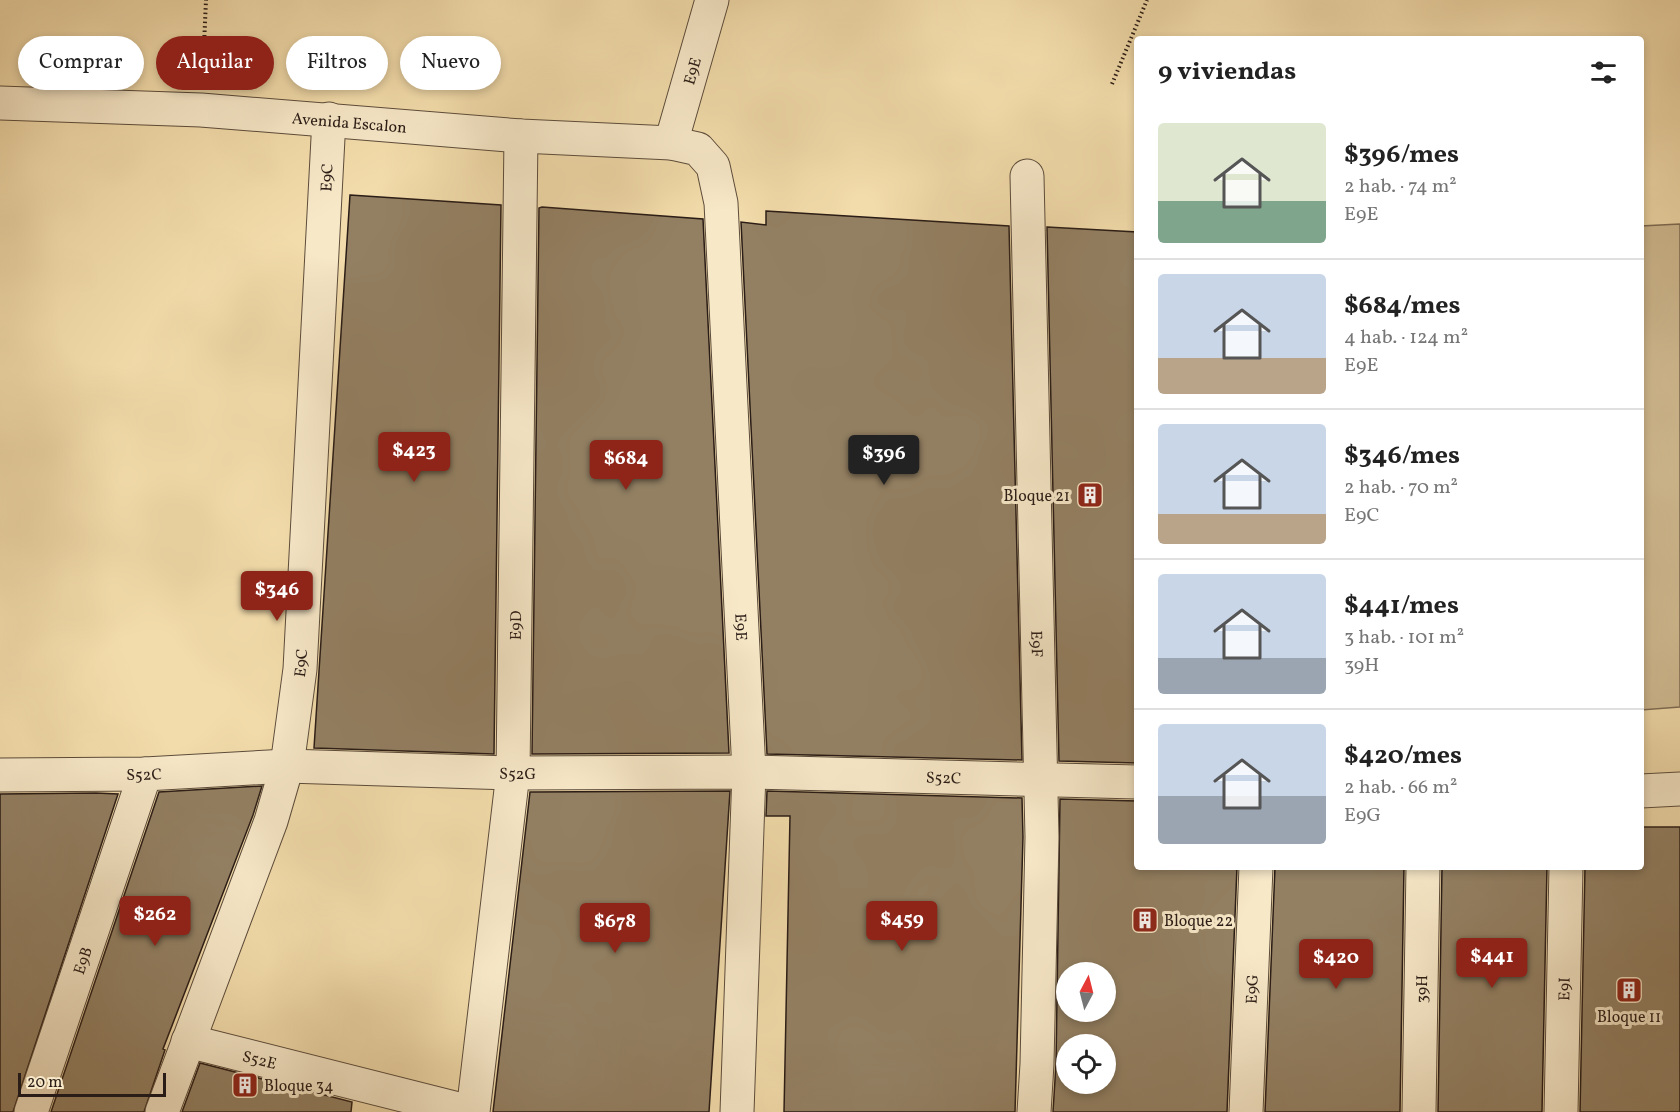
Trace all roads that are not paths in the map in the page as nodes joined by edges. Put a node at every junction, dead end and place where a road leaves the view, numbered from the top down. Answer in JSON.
{"nodes":[{"id":1,"x":712,"y":0,"type":"edge"},
{"id":2,"x":0,"y":103,"type":"edge"},
{"id":3,"x":329,"y":119,"type":"junction"},
{"id":4,"x":521,"y":136,"type":"junction"},
{"id":5,"x":685,"y":146,"type":"junction"},
{"id":6,"x":1027,"y":176,"type":"dead end"},
{"id":7,"x":287,"y":766,"type":"junction"},
{"id":8,"x":749,"y":772,"type":"junction"},
{"id":9,"x":513,"y":773,"type":"junction"},
{"id":10,"x":145,"y":774,"type":"junction"},
{"id":11,"x":0,"y":775,"type":"edge"},
{"id":12,"x":1041,"y":779,"type":"junction"},
{"id":13,"x":1134,"y":782,"type":"edge"},
{"id":14,"x":1680,"y":789,"type":"edge"},
{"id":15,"x":1644,"y":791,"type":"edge"},
{"id":16,"x":1256,"y":870,"type":"edge"},
{"id":17,"x":1423,"y":870,"type":"edge"},
{"id":18,"x":1566,"y":870,"type":"edge"},
{"id":19,"x":188,"y":1041,"type":"junction"},
{"id":20,"x":31,"y":1112,"type":"edge"},
{"id":21,"x":162,"y":1112,"type":"edge"},
{"id":22,"x":472,"y":1112,"type":"edge"},
{"id":23,"x":737,"y":1112,"type":"edge"},
{"id":24,"x":1034,"y":1112,"type":"edge"},
{"id":25,"x":1246,"y":1112,"type":"edge"},
{"id":26,"x":1419,"y":1112,"type":"edge"},
{"id":27,"x":1561,"y":1112,"type":"edge"}],
"edges":[{"from":1,"to":5,"type":"street","name":"E9E"},
{"from":2,"to":3,"type":"street","name":"Avenida Escalon"},
{"from":3,"to":4,"type":"street","name":"Avenida Escalon"},
{"from":3,"to":7,"type":"street","name":"E9C"},
{"from":4,"to":5,"type":"street","name":"Avenida Escalon"},
{"from":4,"to":9,"type":"street","name":"E9D"},
{"from":5,"to":8,"type":"street","name":"E9E"},
{"from":6,"to":12,"type":"street","name":"E9F"},
{"from":7,"to":9,"type":"street","name":"S52G"},
{"from":7,"to":10,"type":"street","name":"S52C"},
{"from":7,"to":19,"type":"street","name":"E9C"},
{"from":8,"to":9,"type":"street","name":"S52G"},
{"from":8,"to":12,"type":"street","name":"S52C"},
{"from":8,"to":23,"type":"street","name":"E9E"},
{"from":9,"to":22,"type":"street","name":"E9D"},
{"from":10,"to":11,"type":"street","name":"S52C"},
{"from":10,"to":20,"type":"street","name":"E9B"},
{"from":12,"to":13,"type":"street","name":"S52C"},
{"from":12,"to":24,"type":"street","name":"E9F"},
{"from":14,"to":15,"type":"street"},
{"from":16,"to":25,"type":"street","name":"E9G"},
{"from":17,"to":26,"type":"street","name":"39H"},
{"from":18,"to":27,"type":"street","name":"E9I"},
{"from":19,"to":21,"type":"street","name":"E9C"},
{"from":19,"to":22,"type":"street","name":"S52E"}]}
